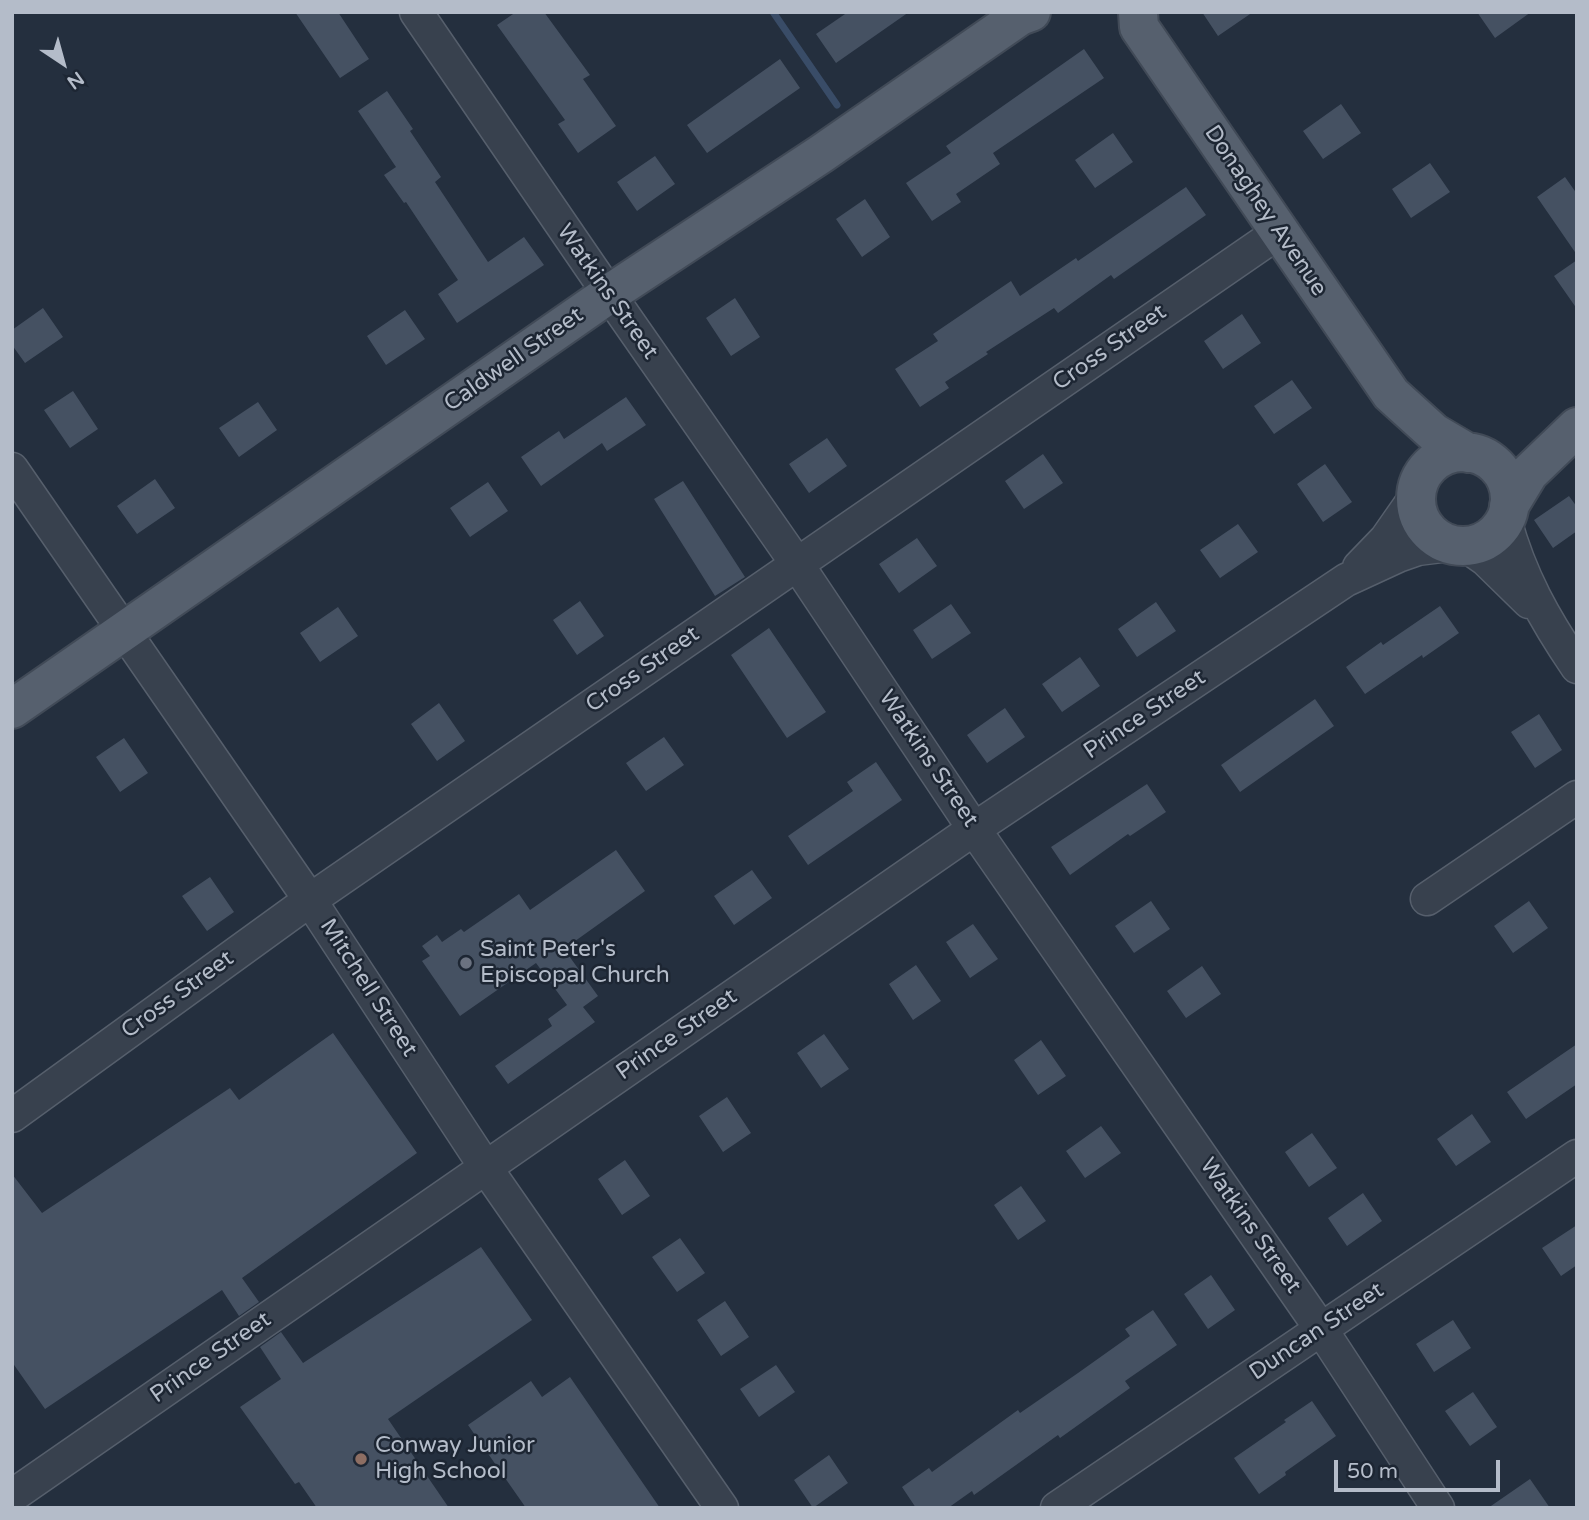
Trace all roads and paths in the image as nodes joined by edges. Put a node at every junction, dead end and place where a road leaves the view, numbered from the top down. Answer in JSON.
{"nodes":[{"id":1,"x":416,"y":12,"type":"edge"},
{"id":2,"x":1024,"y":13,"type":"edge"},
{"id":3,"x":1129,"y":17,"type":"edge"},
{"id":4,"x":1279,"y":232,"type":"junction"},
{"id":5,"x":608,"y":294,"type":"junction"},
{"id":6,"x":1391,"y":394,"type":"junction"},
{"id":7,"x":1577,"y":418,"type":"edge"},
{"id":8,"x":1577,"y":427,"type":"edge"},
{"id":9,"x":1476,"y":455,"type":"junction"},
{"id":10,"x":12,"y":469,"type":"edge"},
{"id":11,"x":1418,"y":488,"type":"junction"},
{"id":12,"x":1507,"y":513,"type":"junction"},
{"id":13,"x":1458,"y":545,"type":"junction"},
{"id":14,"x":797,"y":564,"type":"junction"},
{"id":15,"x":1346,"y":580,"type":"junction"},
{"id":16,"x":1543,"y":616,"type":"junction"},
{"id":17,"x":124,"y":631,"type":"junction"},
{"id":18,"x":1577,"y":667,"type":"edge"},
{"id":19,"x":12,"y":709,"type":"edge"},
{"id":20,"x":1577,"y":797,"type":"edge"},
{"id":21,"x":974,"y":829,"type":"junction"},
{"id":22,"x":1427,"y":899,"type":"dead end"},
{"id":23,"x":310,"y":900,"type":"junction"},
{"id":24,"x":12,"y":1116,"type":"edge"},
{"id":25,"x":1577,"y":1156,"type":"edge"},
{"id":26,"x":486,"y":1168,"type":"junction"},
{"id":27,"x":1321,"y":1329,"type":"junction"},
{"id":28,"x":12,"y":1496,"type":"edge"},
{"id":29,"x":722,"y":1508,"type":"edge"},
{"id":30,"x":1057,"y":1508,"type":"edge"},
{"id":31,"x":1438,"y":1508,"type":"edge"}],
"edges":[{"from":1,"to":5,"type":"street","name":"Watkins Street"},
{"from":2,"to":5,"type":"main road","name":"Caldwell Street"},
{"from":3,"to":4,"type":"main road","name":"Donaghey Avenue"},
{"from":4,"to":6,"type":"main road","name":"Donaghey Avenue"},
{"from":4,"to":14,"type":"street","name":"Cross Street"},
{"from":5,"to":14,"type":"street","name":"Watkins Street"},
{"from":5,"to":17,"type":"main road","name":"Caldwell Street"},
{"from":6,"to":9,"type":"main road","name":"Donaghey Avenue"},
{"from":6,"to":11,"type":"main road","name":"Donaghey Avenue"},
{"from":7,"to":9,"type":"main road"},
{"from":8,"to":12,"type":"main road"},
{"from":9,"to":11,"type":"main road"},
{"from":9,"to":12,"type":"main road"},
{"from":10,"to":17,"type":"street","name":"Mitchell Street"},
{"from":11,"to":13,"type":"main road"},
{"from":11,"to":15,"type":"street","name":"Prince Street"},
{"from":12,"to":13,"type":"main road"},
{"from":12,"to":16,"type":"street"},
{"from":13,"to":15,"type":"street","name":"Prince Street"},
{"from":13,"to":16,"type":"street"},
{"from":14,"to":21,"type":"street","name":"Watkins Street"},
{"from":14,"to":23,"type":"street","name":"Cross Street"},
{"from":15,"to":21,"type":"street","name":"Prince Street"},
{"from":16,"to":18,"type":"street"},
{"from":17,"to":19,"type":"main road","name":"Caldwell Street"},
{"from":17,"to":23,"type":"street","name":"Mitchell Street"},
{"from":20,"to":22,"type":"street"},
{"from":21,"to":26,"type":"street","name":"Prince Street"},
{"from":21,"to":27,"type":"street","name":"Watkins Street"},
{"from":23,"to":24,"type":"street","name":"Cross Street"},
{"from":23,"to":26,"type":"street","name":"Mitchell Street"},
{"from":25,"to":27,"type":"street","name":"Duncan Street"},
{"from":26,"to":28,"type":"street","name":"Prince Street"},
{"from":26,"to":29,"type":"street","name":"Mitchell Street"},
{"from":27,"to":30,"type":"street","name":"Duncan Street"},
{"from":27,"to":31,"type":"street","name":"Watkins Street"}]}
